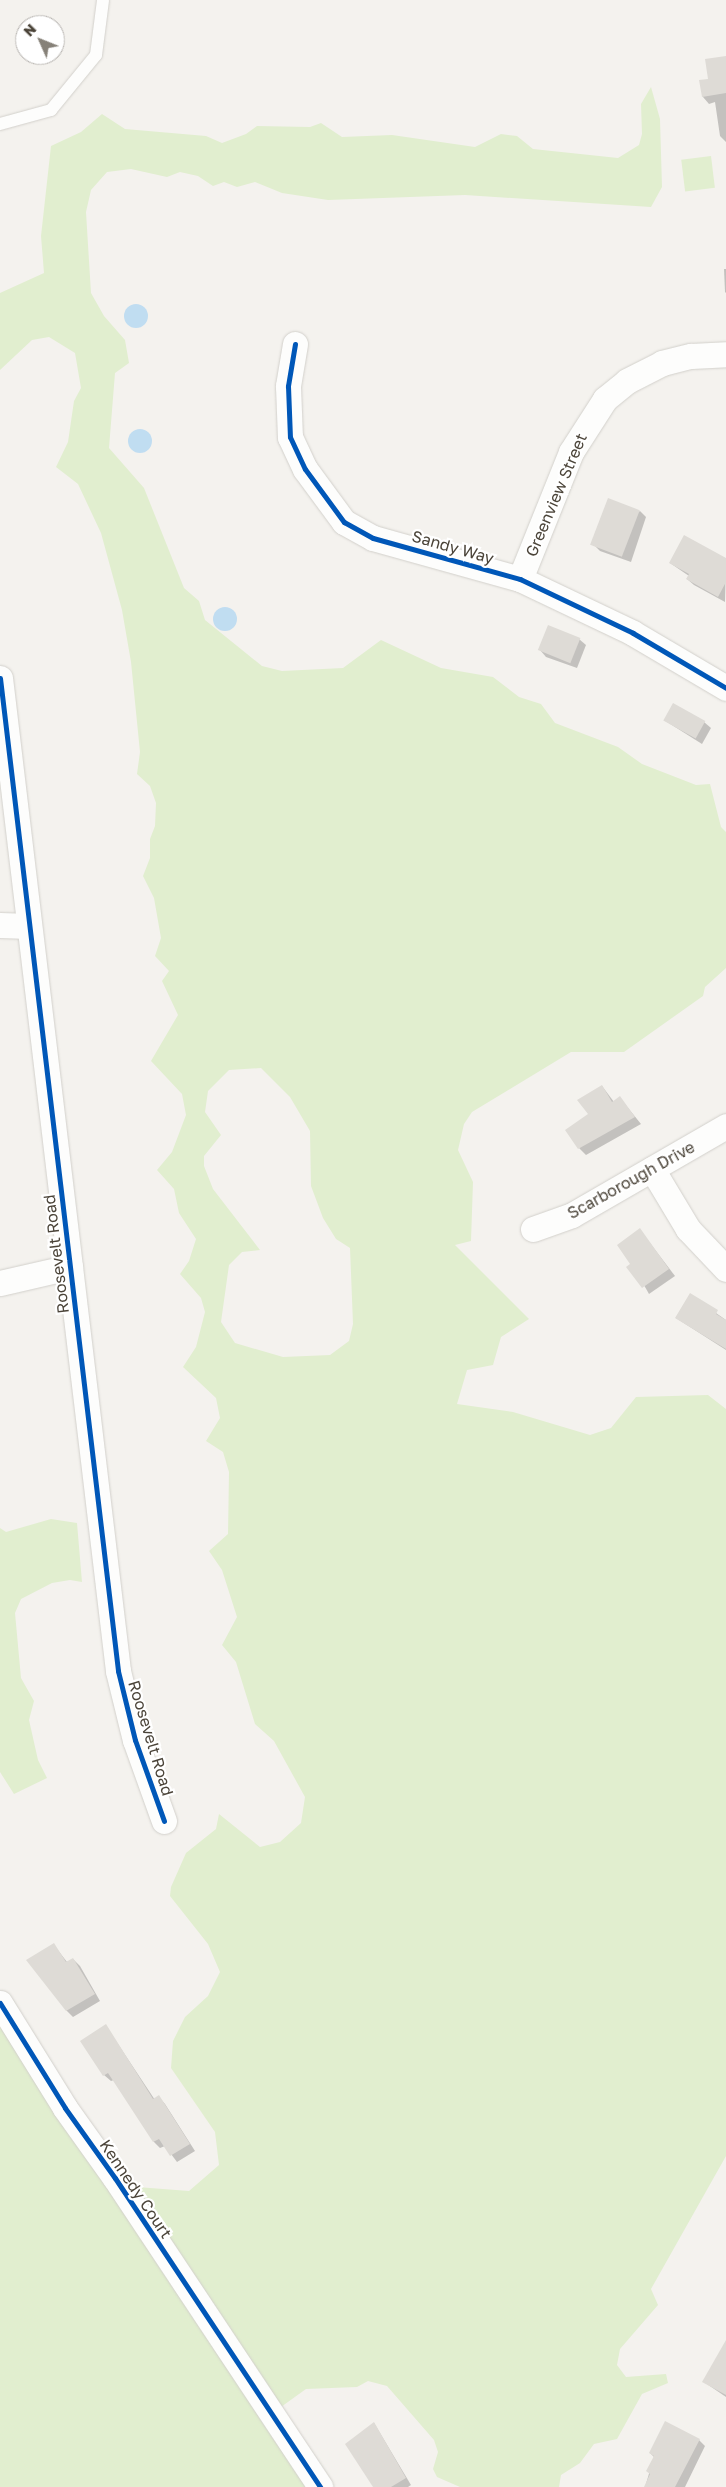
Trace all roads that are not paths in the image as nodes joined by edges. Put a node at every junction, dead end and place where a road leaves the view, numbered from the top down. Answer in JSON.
{"nodes":[{"id":1,"x":103,"y":0,"type":"edge"},
{"id":2,"x":0,"y":124,"type":"edge"},
{"id":3,"x":295,"y":344,"type":"dead end"},
{"id":4,"x":726,"y":354,"type":"edge"},
{"id":5,"x":520,"y":578,"type":"junction"},
{"id":6,"x":0,"y":679,"type":"edge"},
{"id":7,"x":726,"y":688,"type":"edge"},
{"id":8,"x":0,"y":925,"type":"edge"},
{"id":9,"x":28,"y":926,"type":"junction"},
{"id":10,"x":726,"y":1126,"type":"edge"},
{"id":11,"x":652,"y":1169,"type":"junction"},
{"id":12,"x":533,"y":1229,"type":"dead end"},
{"id":13,"x":70,"y":1267,"type":"junction"},
{"id":14,"x":726,"y":1269,"type":"edge"},
{"id":15,"x":0,"y":1284,"type":"edge"},
{"id":16,"x":164,"y":1821,"type":"dead end"},
{"id":17,"x":0,"y":2003,"type":"edge"},
{"id":18,"x":320,"y":2487,"type":"edge"}],
"edges":[{"from":1,"to":2,"type":"lane"},
{"from":3,"to":5,"type":"street","name":"Sandy Way"},
{"from":4,"to":5,"type":"street","name":"Greenview Street"},
{"from":5,"to":7,"type":"street","name":"Sandy Way"},
{"from":6,"to":9,"type":"street","name":"Roosevelt Road"},
{"from":8,"to":9,"type":"street"},
{"from":9,"to":13,"type":"street","name":"Roosevelt Road"},
{"from":10,"to":11,"type":"street","name":"Scarborough Drive"},
{"from":11,"to":12,"type":"street","name":"Scarborough Drive"},
{"from":11,"to":14,"type":"street"},
{"from":13,"to":15,"type":"street"},
{"from":13,"to":16,"type":"street","name":"Roosevelt Road"},
{"from":17,"to":18,"type":"street","name":"Kennedy Court"}]}
